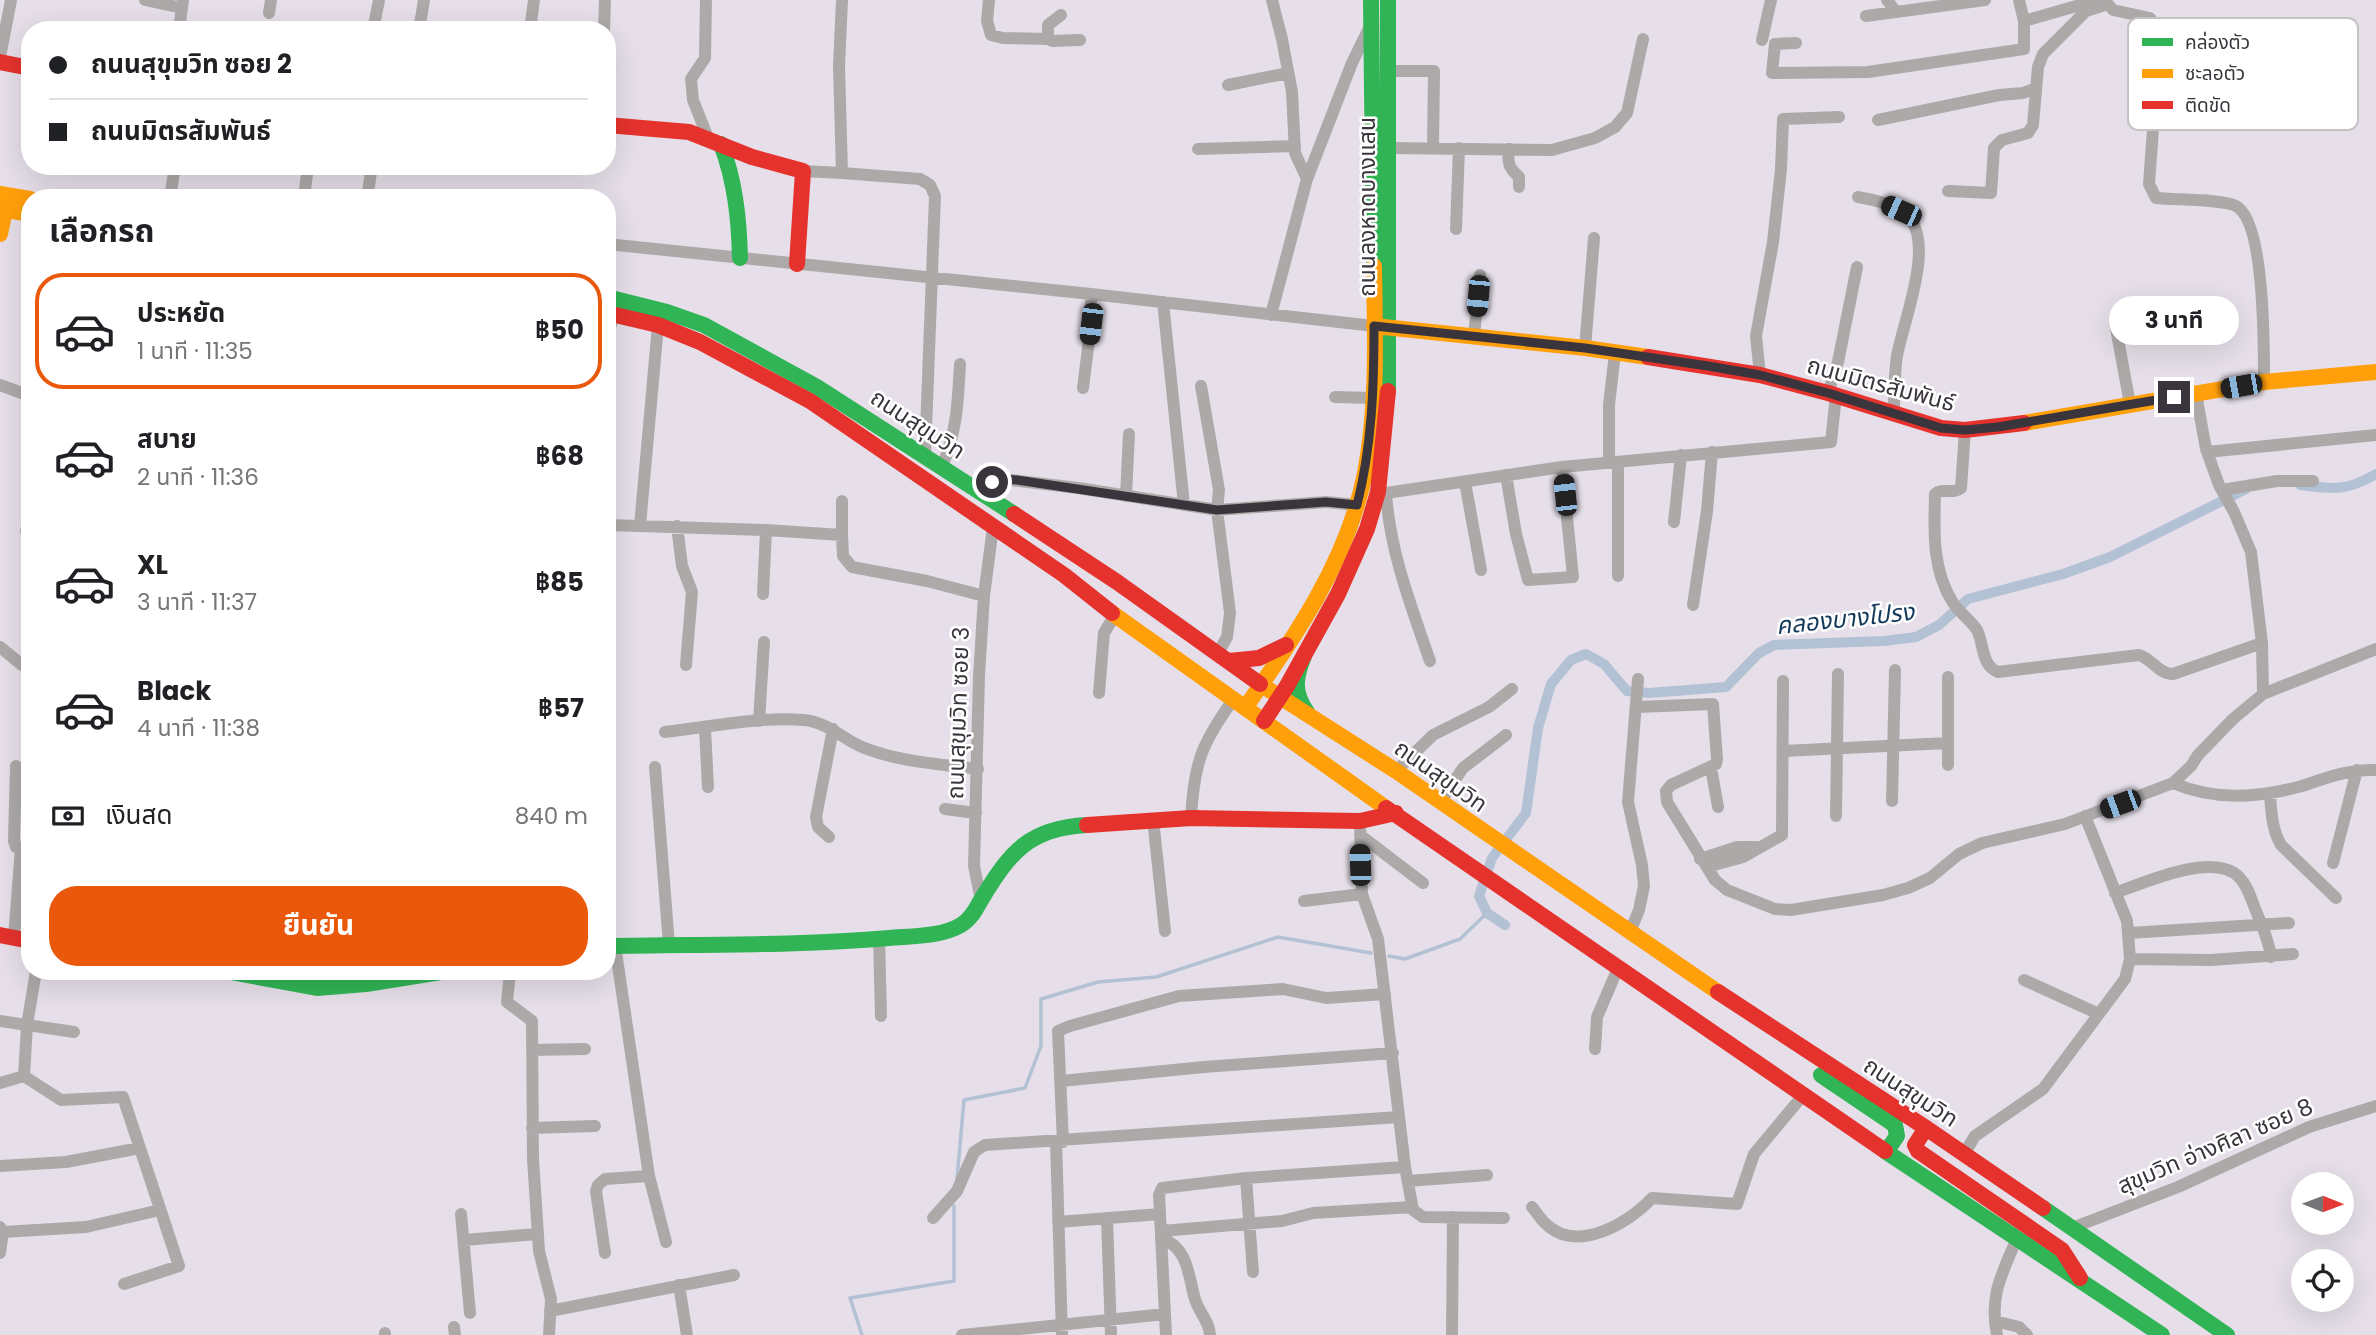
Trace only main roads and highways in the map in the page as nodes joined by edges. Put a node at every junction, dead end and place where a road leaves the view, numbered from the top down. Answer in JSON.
{"nodes":[{"id":1,"x":1371,"y":0,"type":"edge"},
{"id":2,"x":1388,"y":0,"type":"edge"},
{"id":3,"x":0,"y":60,"type":"edge"},
{"id":4,"x":21,"y":66,"type":"edge"},
{"id":5,"x":616,"y":126,"type":"edge"},
{"id":6,"x":715,"y":141,"type":"junction"},
{"id":7,"x":21,"y":201,"type":"edge"},
{"id":8,"x":2,"y":204,"type":"edge"},
{"id":9,"x":21,"y":211,"type":"edge"},
{"id":10,"x":0,"y":234,"type":"edge"},
{"id":11,"x":740,"y":258,"type":"road end"},
{"id":12,"x":797,"y":264,"type":"road end"},
{"id":13,"x":616,"y":299,"type":"edge"},
{"id":14,"x":616,"y":315,"type":"edge"},
{"id":15,"x":1382,"y":326,"type":"junction"},
{"id":16,"x":2376,"y":372,"type":"edge"},
{"id":17,"x":1286,"y":645,"type":"junction"},
{"id":18,"x":1304,"y":656,"type":"junction"},
{"id":19,"x":1224,"y":657,"type":"junction"},
{"id":20,"x":1261,"y":685,"type":"junction"},
{"id":21,"x":1280,"y":697,"type":"junction"},
{"id":22,"x":1239,"y":704,"type":"junction"},
{"id":23,"x":1309,"y":715,"type":"junction"},
{"id":24,"x":1264,"y":721,"type":"junction"},
{"id":25,"x":1396,"y":813,"type":"junction"},
{"id":26,"x":616,"y":946,"type":"edge"},
{"id":27,"x":292,"y":980,"type":"edge"},
{"id":28,"x":391,"y":980,"type":"edge"},
{"id":29,"x":1731,"y":1001,"type":"junction"},
{"id":30,"x":1926,"y":1128,"type":"junction"},
{"id":31,"x":1886,"y":1152,"type":"junction"},
{"id":32,"x":2084,"y":1284,"type":"junction"},
{"id":33,"x":2162,"y":1335,"type":"edge"},
{"id":34,"x":2227,"y":1335,"type":"edge"}],
"edges":[{"from":1,"to":15,"type":"main road","name":"ถนนลงหาดบางแสน"},
{"from":2,"to":15,"type":"main road","name":"ถนนลงหาดบางแสน"},
{"from":3,"to":4,"type":"main road"},
{"from":5,"to":6,"type":"main road"},
{"from":6,"to":11,"type":"main road"},
{"from":6,"to":12,"type":"main road"},
{"from":7,"to":8,"type":"main road"},
{"from":8,"to":9,"type":"main road"},
{"from":8,"to":10,"type":"main road"},
{"from":13,"to":19,"type":"main road","name":"ถนนสุขุมวิท"},
{"from":14,"to":22,"type":"main road","name":"ถนนสุขุมวิท"},
{"from":15,"to":16,"type":"main road","name":"ถนนมิตรสัมพันธ์"},
{"from":15,"to":17,"type":"main road","name":"ถนนลงหาดบางแสน"},
{"from":15,"to":18,"type":"main road","name":"ถนนลงหาดบางแสน"},
{"from":17,"to":19,"type":"main road"},
{"from":17,"to":20,"type":"main road","name":"ถนนลงหาดบางแสน"},
{"from":18,"to":21,"type":"main road","name":"ถนนลงหาดบางแสน"},
{"from":18,"to":23,"type":"main road"},
{"from":19,"to":20,"type":"main road","name":"ถนนสุขุมวิท"},
{"from":20,"to":21,"type":"main road","name":"ถนนสุขุมวิท"},
{"from":20,"to":22,"type":"main road","name":"ถนนลงหาดบางแสน"},
{"from":21,"to":23,"type":"main road","name":"ถนนสุขุมวิท"},
{"from":21,"to":24,"type":"main road","name":"ถนนลงหาดบางแสน"},
{"from":22,"to":24,"type":"main road","name":"ถนนสุขุมวิท"},
{"from":23,"to":29,"type":"main road","name":"ถนนสุขุมวิท"},
{"from":24,"to":25,"type":"main road","name":"ถนนสุขุมวิท"},
{"from":25,"to":26,"type":"main road"},
{"from":25,"to":31,"type":"main road","name":"ถนนสุขุมวิท"},
{"from":27,"to":28,"type":"main road"},
{"from":29,"to":30,"type":"main road","name":"ถนนสุขุมวิท"},
{"from":29,"to":31,"type":"main road"},
{"from":30,"to":32,"type":"main road"},
{"from":30,"to":34,"type":"main road","name":"ถนนสุขุมวิท"},
{"from":31,"to":32,"type":"main road","name":"ถนนสุขุมวิท"},
{"from":32,"to":33,"type":"main road","name":"ถนนสุขุมวิท"}]}
